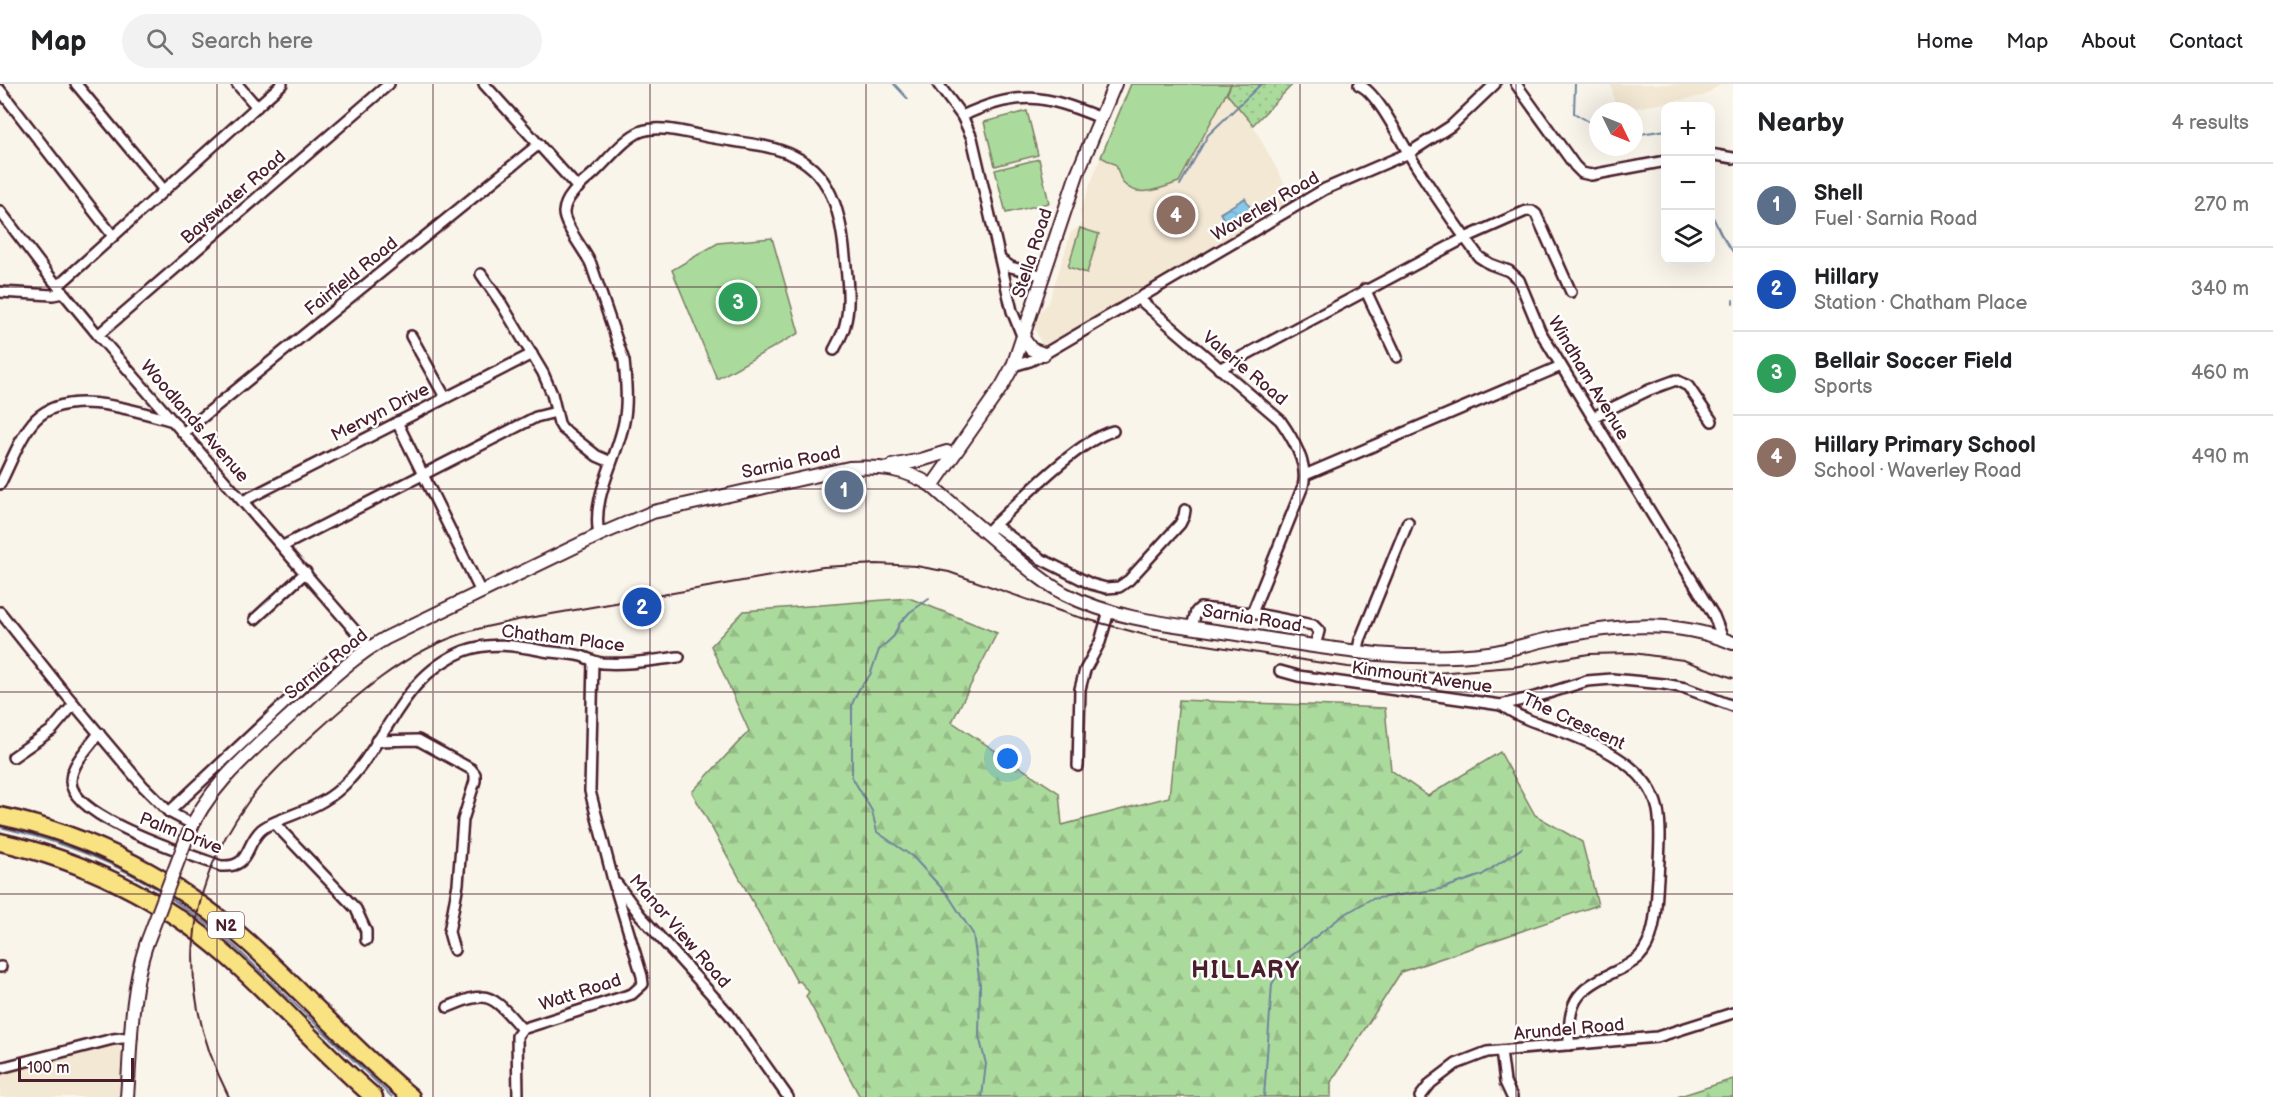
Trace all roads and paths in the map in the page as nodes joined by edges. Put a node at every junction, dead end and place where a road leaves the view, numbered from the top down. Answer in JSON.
{"nodes":[{"id":1,"x":76,"y":84,"type":"edge"},
{"id":2,"x":237,"y":84,"type":"edge"},
{"id":3,"x":282,"y":84,"type":"edge"},
{"id":4,"x":389,"y":84,"type":"edge"},
{"id":5,"x":484,"y":84,"type":"edge"},
{"id":6,"x":938,"y":84,"type":"edge"},
{"id":7,"x":1115,"y":84,"type":"edge"},
{"id":8,"x":1495,"y":84,"type":"edge"},
{"id":9,"x":1516,"y":84,"type":"edge"},
{"id":10,"x":1359,"y":85,"type":"edge"},
{"id":11,"x":377,"y":87,"type":"edge"},
{"id":12,"x":1372,"y":87,"type":"edge"},
{"id":13,"x":0,"y":90,"type":"edge"},
{"id":14,"x":257,"y":106,"type":"junction"},
{"id":15,"x":963,"y":116,"type":"junction"},
{"id":16,"x":1101,"y":118,"type":"junction"},
{"id":17,"x":539,"y":144,"type":"junction"},
{"id":18,"x":1409,"y":153,"type":"junction"},
{"id":19,"x":1715,"y":155,"type":"edge"},
{"id":20,"x":1733,"y":158,"type":"edge"},
{"id":21,"x":1661,"y":162,"type":"edge"},
{"id":22,"x":578,"y":188,"type":"junction"},
{"id":23,"x":164,"y":190,"type":"junction"},
{"id":24,"x":0,"y":211,"type":"edge"},
{"id":25,"x":113,"y":236,"type":"junction"},
{"id":26,"x":1465,"y":238,"type":"junction"},
{"id":27,"x":1001,"y":260,"type":"junction"},
{"id":28,"x":481,"y":274,"type":"dead end"},
{"id":29,"x":1044,"y":276,"type":"junction"},
{"id":30,"x":1365,"y":289,"type":"junction"},
{"id":31,"x":61,"y":290,"type":"junction"},
{"id":32,"x":0,"y":292,"type":"edge"},
{"id":33,"x":1571,"y":292,"type":"dead end"},
{"id":34,"x":1139,"y":299,"type":"junction"},
{"id":35,"x":98,"y":335,"type":"junction"},
{"id":36,"x":411,"y":336,"type":"dead end"},
{"id":37,"x":1023,"y":338,"type":"junction"},
{"id":38,"x":834,"y":350,"type":"dead end"},
{"id":39,"x":532,"y":354,"type":"junction"},
{"id":40,"x":1044,"y":354,"type":"junction"},
{"id":41,"x":1397,"y":357,"type":"dead end"},
{"id":42,"x":1013,"y":366,"type":"junction"},
{"id":43,"x":1561,"y":366,"type":"junction"},
{"id":44,"x":1219,"y":369,"type":"junction"},
{"id":45,"x":445,"y":397,"type":"junction"},
{"id":46,"x":556,"y":412,"type":"junction"},
{"id":47,"x":1593,"y":417,"type":"junction"},
{"id":48,"x":173,"y":421,"type":"junction"},
{"id":49,"x":1712,"y":421,"type":"dead end"},
{"id":50,"x":397,"y":422,"type":"junction"},
{"id":51,"x":973,"y":427,"type":"junction"},
{"id":52,"x":1113,"y":431,"type":"dead end"},
{"id":53,"x":183,"y":433,"type":"junction"},
{"id":54,"x":947,"y":452,"type":"junction"},
{"id":55,"x":611,"y":462,"type":"junction"},
{"id":56,"x":882,"y":467,"type":"junction"},
{"id":57,"x":3,"y":472,"type":"edge"},
{"id":58,"x":423,"y":474,"type":"junction"},
{"id":59,"x":1305,"y":475,"type":"junction"},
{"id":60,"x":928,"y":483,"type":"junction"},
{"id":61,"x":0,"y":484,"type":"edge"},
{"id":62,"x":243,"y":501,"type":"junction"},
{"id":63,"x":1185,"y":510,"type":"dead end"},
{"id":64,"x":1408,"y":522,"type":"dead end"},
{"id":65,"x":990,"y":529,"type":"junction"},
{"id":66,"x":599,"y":535,"type":"junction"},
{"id":67,"x":283,"y":546,"type":"junction"},
{"id":68,"x":306,"y":572,"type":"junction"},
{"id":69,"x":481,"y":592,"type":"junction"},
{"id":70,"x":1109,"y":611,"type":"junction"},
{"id":71,"x":0,"y":612,"type":"edge"},
{"id":72,"x":1252,"y":614,"type":"junction"},
{"id":73,"x":255,"y":619,"type":"dead end"},
{"id":74,"x":1192,"y":627,"type":"junction"},
{"id":75,"x":1728,"y":641,"type":"edge"},
{"id":76,"x":1315,"y":646,"type":"junction"},
{"id":77,"x":370,"y":648,"type":"junction"},
{"id":78,"x":1357,"y":652,"type":"junction"},
{"id":79,"x":680,"y":657,"type":"dead end"},
{"id":80,"x":331,"y":660,"type":"dead end"},
{"id":81,"x":593,"y":661,"type":"junction"},
{"id":82,"x":1280,"y":671,"type":"dead end"},
{"id":83,"x":295,"y":693,"type":"junction"},
{"id":84,"x":304,"y":702,"type":"junction"},
{"id":85,"x":74,"y":704,"type":"junction"},
{"id":86,"x":1501,"y":705,"type":"junction"},
{"id":87,"x":1733,"y":706,"type":"edge"},
{"id":88,"x":99,"y":733,"type":"junction"},
{"id":89,"x":376,"y":741,"type":"junction"},
{"id":90,"x":13,"y":757,"type":"dead end"},
{"id":91,"x":1078,"y":766,"type":"dead end"},
{"id":92,"x":169,"y":812,"type":"junction"},
{"id":93,"x":0,"y":816,"type":"edge"},
{"id":94,"x":274,"y":822,"type":"junction"},
{"id":95,"x":192,"y":824,"type":"junction"},
{"id":96,"x":0,"y":842,"type":"edge"},
{"id":97,"x":613,"y":880,"type":"junction"},
{"id":98,"x":366,"y":940,"type":"dead end"},
{"id":99,"x":454,"y":950,"type":"dead end"},
{"id":100,"x":448,"y":1006,"type":"dead end"},
{"id":101,"x":1733,"y":1013,"type":"edge"},
{"id":102,"x":522,"y":1029,"type":"junction"},
{"id":103,"x":132,"y":1037,"type":"junction"},
{"id":104,"x":1569,"y":1045,"type":"junction"},
{"id":105,"x":1501,"y":1051,"type":"junction"},
{"id":106,"x":0,"y":1068,"type":"edge"},
{"id":107,"x":127,"y":1097,"type":"edge"},
{"id":108,"x":374,"y":1097,"type":"edge"},
{"id":109,"x":411,"y":1097,"type":"edge"},
{"id":110,"x":518,"y":1097,"type":"edge"},
{"id":111,"x":788,"y":1097,"type":"edge"},
{"id":112,"x":1420,"y":1097,"type":"edge"},
{"id":113,"x":1512,"y":1097,"type":"edge"}],
"edges":[{"from":1,"to":23,"type":"street"},
{"from":2,"to":14,"type":"street"},
{"from":3,"to":14,"type":"street"},
{"from":4,"to":11,"type":"street","name":"Bayswater Road"},
{"from":5,"to":17,"type":"street"},
{"from":6,"to":15,"type":"street"},
{"from":7,"to":16,"type":"main road","name":"Stella Road"},
{"from":8,"to":18,"type":"street","name":"Waverley Road"},
{"from":9,"to":21,"type":"street"},
{"from":10,"to":12,"type":"street"},
{"from":11,"to":35,"type":"street","name":"Bayswater Road"},
{"from":12,"to":18,"type":"street","name":"Windham Avenue"},
{"from":13,"to":25,"type":"street"},
{"from":14,"to":23,"type":"street"},
{"from":15,"to":16,"type":"street"},
{"from":15,"to":27,"type":"street"},
{"from":16,"to":29,"type":"main road","name":"Stella Road"},
{"from":17,"to":22,"type":"street"},
{"from":17,"to":53,"type":"street","name":"Fairfield Road"},
{"from":18,"to":26,"type":"street","name":"Windham Avenue"},
{"from":18,"to":34,"type":"street","name":"Waverley Road"},
{"from":19,"to":20,"type":"street"},
{"from":22,"to":38,"type":"street"},
{"from":22,"to":55,"type":"street"},
{"from":23,"to":25,"type":"street"},
{"from":24,"to":31,"type":"street","name":"Woodlands Avenue"},
{"from":25,"to":31,"type":"street"},
{"from":26,"to":30,"type":"street"},
{"from":26,"to":33,"type":"street"},
{"from":26,"to":43,"type":"street","name":"Windham Avenue"},
{"from":27,"to":29,"type":"street"},
{"from":27,"to":37,"type":"street"},
{"from":28,"to":39,"type":"street"},
{"from":29,"to":37,"type":"main road","name":"Stella Road"},
{"from":30,"to":41,"type":"street"},
{"from":30,"to":44,"type":"street"},
{"from":31,"to":32,"type":"street"},
{"from":31,"to":35,"type":"street","name":"Woodlands Avenue"},
{"from":34,"to":40,"type":"street","name":"Waverley Road"},
{"from":34,"to":44,"type":"street","name":"Valerie Road"},
{"from":35,"to":48,"type":"street","name":"Woodlands Avenue"},
{"from":36,"to":45,"type":"street"},
{"from":37,"to":40,"type":"main road"},
{"from":37,"to":42,"type":"main road","name":"Stella Road"},
{"from":39,"to":45,"type":"street","name":"Mervyn Drive"},
{"from":39,"to":46,"type":"street"},
{"from":40,"to":42,"type":"street","name":"Waverley Road"},
{"from":42,"to":51,"type":"main road","name":"Stella Road"},
{"from":43,"to":47,"type":"street","name":"Windham Avenue"},
{"from":43,"to":59,"type":"street"},
{"from":44,"to":59,"type":"street","name":"Valerie Road"},
{"from":45,"to":50,"type":"street","name":"Mervyn Drive"},
{"from":46,"to":55,"type":"street"},
{"from":46,"to":58,"type":"street"},
{"from":47,"to":49,"type":"street"},
{"from":47,"to":75,"type":"street","name":"Windham Avenue"},
{"from":48,"to":53,"type":"street","name":"Woodlands Avenue"},
{"from":48,"to":57,"type":"street"},
{"from":50,"to":58,"type":"street"},
{"from":50,"to":62,"type":"street","name":"Mervyn Drive"},
{"from":51,"to":54,"type":"main road","name":"Stella Road"},
{"from":51,"to":60,"type":"main road","name":"Stella Road"},
{"from":52,"to":65,"type":"street"},
{"from":53,"to":62,"type":"street","name":"Woodlands Avenue"},
{"from":54,"to":56,"type":"main road"},
{"from":54,"to":60,"type":"main road","name":"Stella Road"},
{"from":55,"to":66,"type":"street"},
{"from":56,"to":60,"type":"main road","name":"Sarnia Road"},
{"from":56,"to":66,"type":"main road","name":"Sarnia Road"},
{"from":57,"to":61,"type":"street"},
{"from":58,"to":67,"type":"street"},
{"from":58,"to":69,"type":"street"},
{"from":59,"to":72,"type":"street"},
{"from":60,"to":65,"type":"main road","name":"Sarnia Road"},
{"from":62,"to":67,"type":"street","name":"Woodlands Avenue"},
{"from":63,"to":65,"type":"street"},
{"from":64,"to":78,"type":"street"},
{"from":65,"to":70,"type":"main road","name":"Sarnia Road"},
{"from":66,"to":69,"type":"main road","name":"Sarnia Road"},
{"from":67,"to":68,"type":"street","name":"Woodlands Avenue"},
{"from":68,"to":73,"type":"street"},
{"from":68,"to":77,"type":"street","name":"Woodlands Avenue"},
{"from":69,"to":77,"type":"main road","name":"Sarnia Road"},
{"from":70,"to":74,"type":"main road","name":"Sarnia Road"},
{"from":70,"to":91,"type":"street"},
{"from":71,"to":85,"type":"street"},
{"from":72,"to":74,"type":"street"},
{"from":72,"to":76,"type":"street"},
{"from":74,"to":76,"type":"main road","name":"Sarnia Road"},
{"from":75,"to":78,"type":"main road","name":"Sarnia Road"},
{"from":76,"to":78,"type":"main road","name":"Sarnia Road"},
{"from":77,"to":84,"type":"main road","name":"Sarnia Road"},
{"from":79,"to":81,"type":"street","name":"Chatham Place"},
{"from":80,"to":83,"type":"street"},
{"from":81,"to":89,"type":"street","name":"Chatham Place"},
{"from":81,"to":97,"type":"street","name":"Manor View Road"},
{"from":82,"to":86,"type":"street","name":"Kinmount Avenue"},
{"from":83,"to":84,"type":"street"},
{"from":83,"to":92,"type":"street"},
{"from":84,"to":95,"type":"main road","name":"Sarnia Road"},
{"from":85,"to":88,"type":"street"},
{"from":85,"to":90,"type":"street"},
{"from":86,"to":87,"type":"street","name":"Kinmount Avenue"},
{"from":86,"to":104,"type":"street","name":"The Crescent"},
{"from":88,"to":92,"type":"street"},
{"from":88,"to":94,"type":"street","name":"Palm Drive"},
{"from":89,"to":94,"type":"street","name":"Palm Drive"},
{"from":89,"to":99,"type":"street"},
{"from":92,"to":95,"type":"street"},
{"from":93,"to":109,"type":"highway","number":"N2"},
{"from":94,"to":98,"type":"street"},
{"from":95,"to":103,"type":"main road","name":"Sarnia Road","bridge":true},
{"from":96,"to":108,"type":"highway","number":"N2"},
{"from":97,"to":102,"type":"street","name":"Watt Road"},
{"from":97,"to":111,"type":"street","name":"Manor View Road"},
{"from":100,"to":102,"type":"street"},
{"from":101,"to":104,"type":"street","name":"Arundel Road"},
{"from":102,"to":110,"type":"street","name":"Watt Road"},
{"from":103,"to":106,"type":"street"},
{"from":103,"to":107,"type":"main road","name":"Sarnia Road"},
{"from":104,"to":105,"type":"street","name":"Arundel Road"},
{"from":105,"to":112,"type":"street","name":"Arundel Road"},
{"from":105,"to":113,"type":"street"}]}
